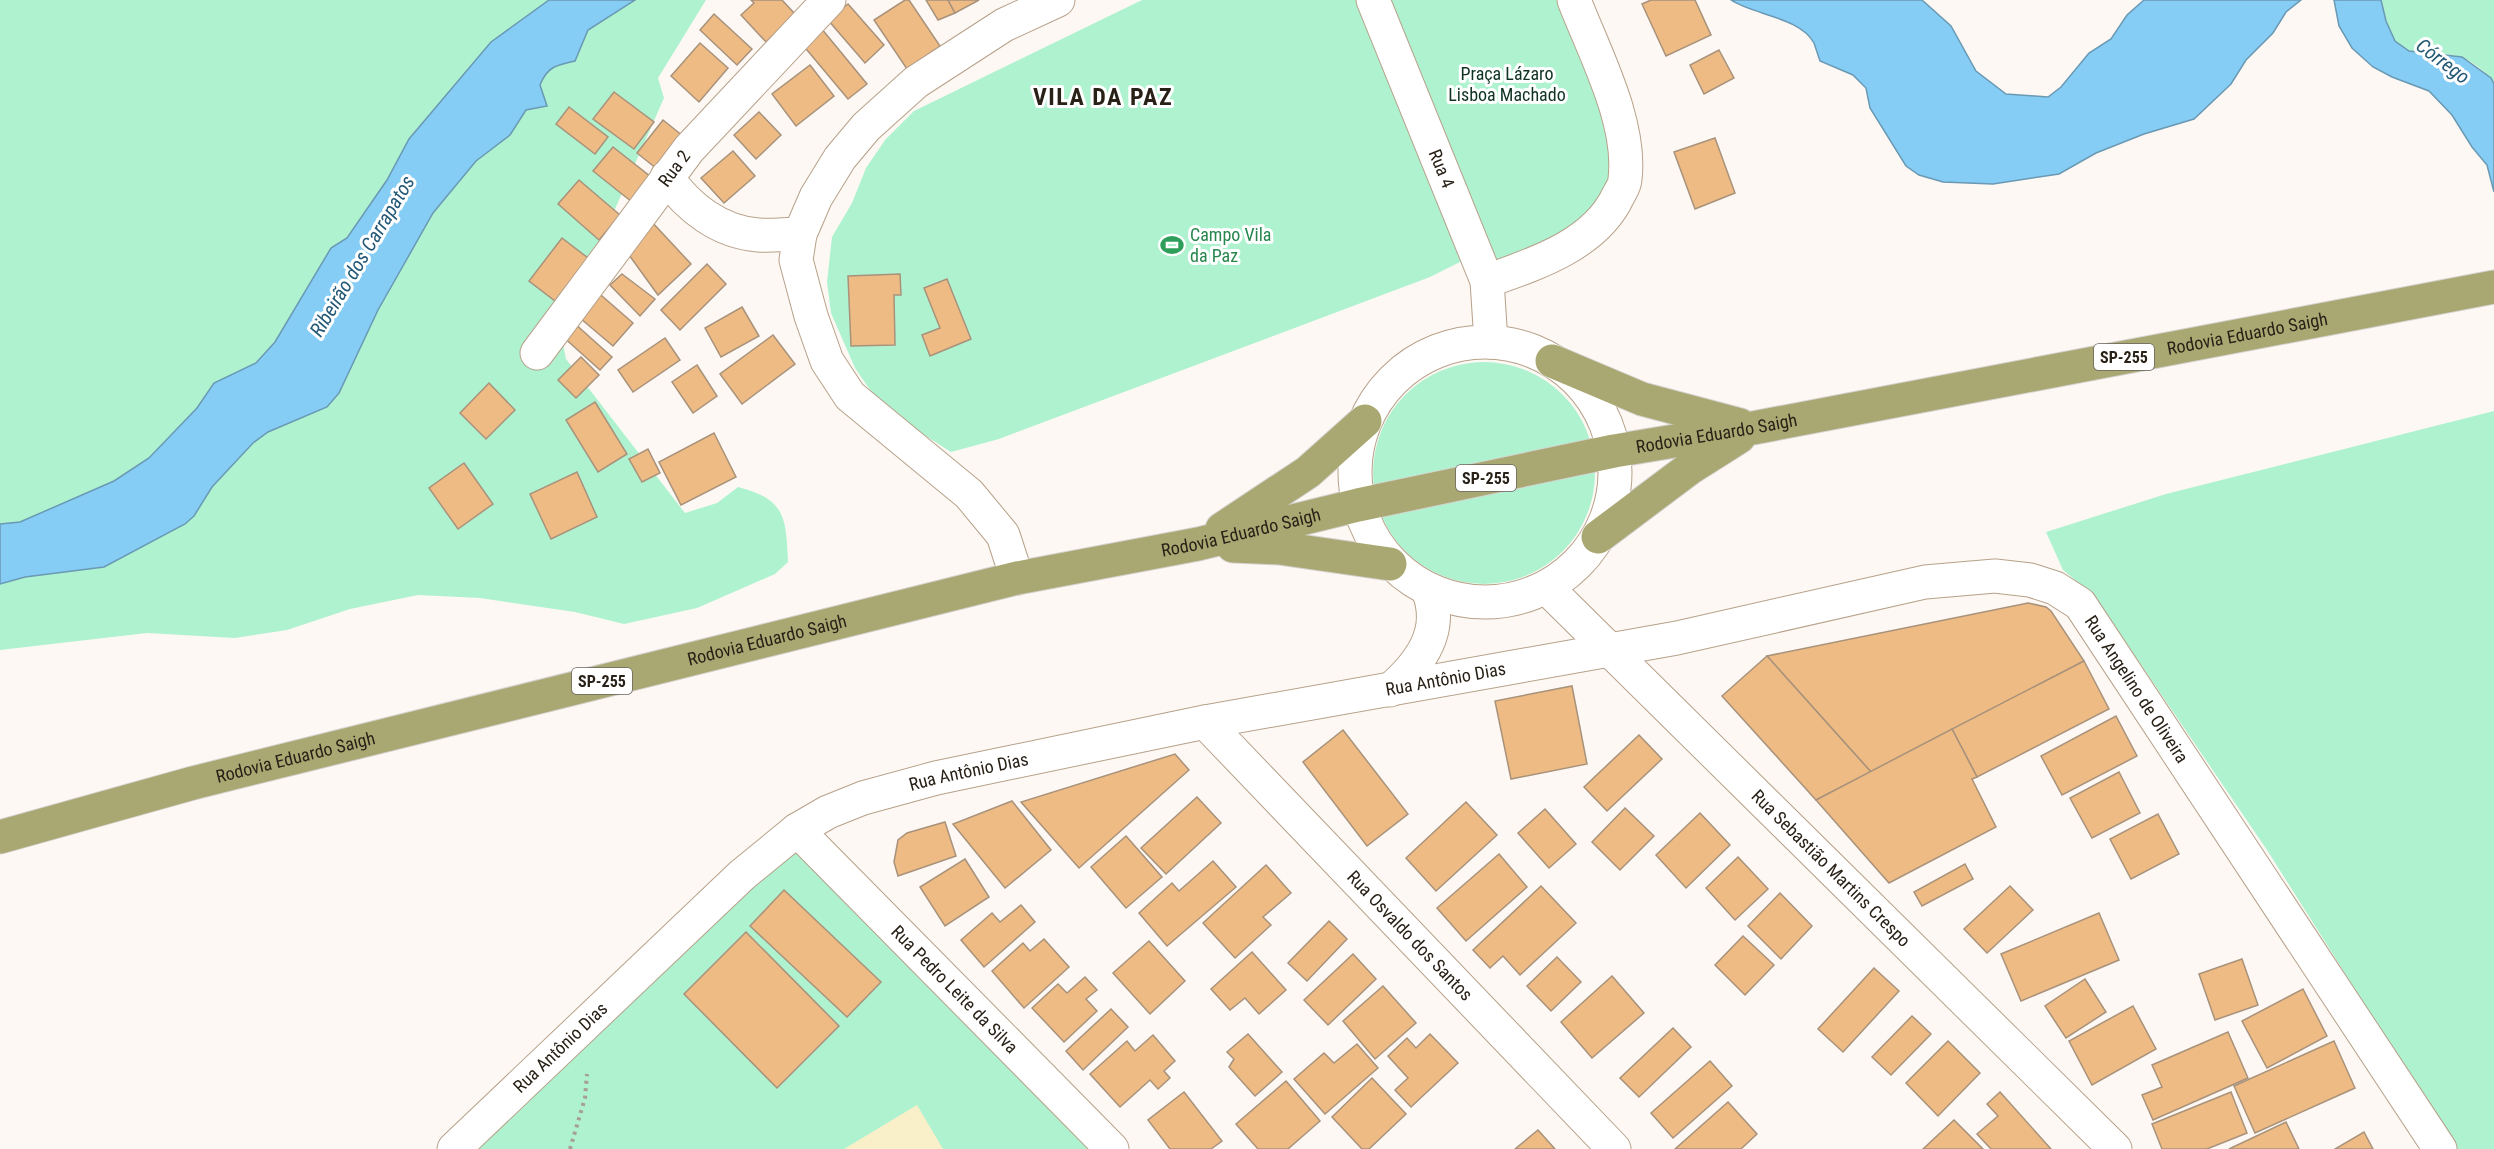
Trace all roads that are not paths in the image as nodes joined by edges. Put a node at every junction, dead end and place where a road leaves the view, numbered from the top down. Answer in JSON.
{"nodes":[{"id":1,"x":829,"y":0,"type":"edge"},
{"id":2,"x":1058,"y":0,"type":"edge"},
{"id":3,"x":1373,"y":0,"type":"edge"},
{"id":4,"x":1574,"y":0,"type":"edge"},
{"id":5,"x":667,"y":177,"type":"junction"},
{"id":6,"x":800,"y":234,"type":"junction"},
{"id":7,"x":1487,"y":281,"type":"junction"},
{"id":8,"x":2494,"y":287,"type":"edge"},
{"id":9,"x":1491,"y":342,"type":"junction"},
{"id":10,"x":537,"y":353,"type":"dead end"},
{"id":11,"x":1552,"y":361,"type":"junction"},
{"id":12,"x":1365,"y":421,"type":"junction"},
{"id":13,"x":1753,"y":428,"type":"junction"},
{"id":14,"x":1614,"y":451,"type":"junction"},
{"id":15,"x":1358,"y":505,"type":"junction"},
{"id":16,"x":1598,"y":537,"type":"junction"},
{"id":17,"x":1198,"y":544,"type":"junction"},
{"id":18,"x":1390,"y":564,"type":"junction"},
{"id":19,"x":1017,"y":578,"type":"junction"},
{"id":20,"x":1547,"y":588,"type":"junction"},
{"id":21,"x":1428,"y":590,"type":"junction"},
{"id":22,"x":1609,"y":649,"type":"junction"},
{"id":23,"x":1390,"y":690,"type":"junction"},
{"id":24,"x":1205,"y":722,"type":"junction"},
{"id":25,"x":797,"y":830,"type":"junction"},
{"id":26,"x":0,"y":837,"type":"edge"},
{"id":27,"x":454,"y":1149,"type":"edge"},
{"id":28,"x":1112,"y":1149,"type":"edge"},
{"id":29,"x":1614,"y":1149,"type":"edge"},
{"id":30,"x":2115,"y":1149,"type":"edge"},
{"id":31,"x":2440,"y":1149,"type":"edge"}],
"edges":[{"from":1,"to":5,"type":"street","name":"Rua 2"},
{"from":2,"to":6,"type":"street"},
{"from":3,"to":7,"type":"street","name":"Rua 4"},
{"from":4,"to":7,"type":"street"},
{"from":5,"to":6,"type":"street"},
{"from":5,"to":10,"type":"street","name":"Rua 2"},
{"from":6,"to":19,"type":"street"},
{"from":7,"to":9,"type":"street","name":"Rua 4"},
{"from":8,"to":13,"type":"highway","name":"Rodovia Eduardo Saigh","number":"SP-255"},
{"from":9,"to":11,"type":"street"},
{"from":9,"to":12,"type":"street"},
{"from":11,"to":13,"type":"highway"},
{"from":11,"to":14,"type":"street"},
{"from":12,"to":15,"type":"street"},
{"from":12,"to":17,"type":"highway"},
{"from":13,"to":14,"type":"highway","name":"Rodovia Eduardo Saigh","number":"SP-255"},
{"from":13,"to":16,"type":"highway"},
{"from":14,"to":15,"type":"highway","name":"Rodovia Eduardo Saigh","number":"SP-255"},
{"from":14,"to":16,"type":"street"},
{"from":15,"to":17,"type":"highway","name":"Rodovia Eduardo Saigh","number":"SP-255"},
{"from":15,"to":18,"type":"street"},
{"from":16,"to":20,"type":"street"},
{"from":17,"to":18,"type":"highway"},
{"from":17,"to":19,"type":"highway","name":"Rodovia Eduardo Saigh","number":"SP-255"},
{"from":18,"to":21,"type":"street"},
{"from":19,"to":26,"type":"highway","name":"Rodovia Eduardo Saigh","number":"SP-255"},
{"from":20,"to":21,"type":"street"},
{"from":20,"to":22,"type":"street","name":"Rua Sebastião Martins Crespo"},
{"from":21,"to":23,"type":"street"},
{"from":22,"to":23,"type":"street","name":"Rua Antônio Dias"},
{"from":22,"to":30,"type":"street","name":"Rua Sebastião Martins Crespo"},
{"from":22,"to":31,"type":"street","name":"Rua Angelino de Oliveira"},
{"from":23,"to":24,"type":"street","name":"Rua Antônio Dias"},
{"from":24,"to":25,"type":"street","name":"Rua Antônio Dias"},
{"from":24,"to":29,"type":"street","name":"Rua Osvaldo dos Santos"},
{"from":25,"to":27,"type":"street","name":"Rua Antônio Dias"},
{"from":25,"to":28,"type":"street","name":"Rua Pedro Leite da Silva"}]}
